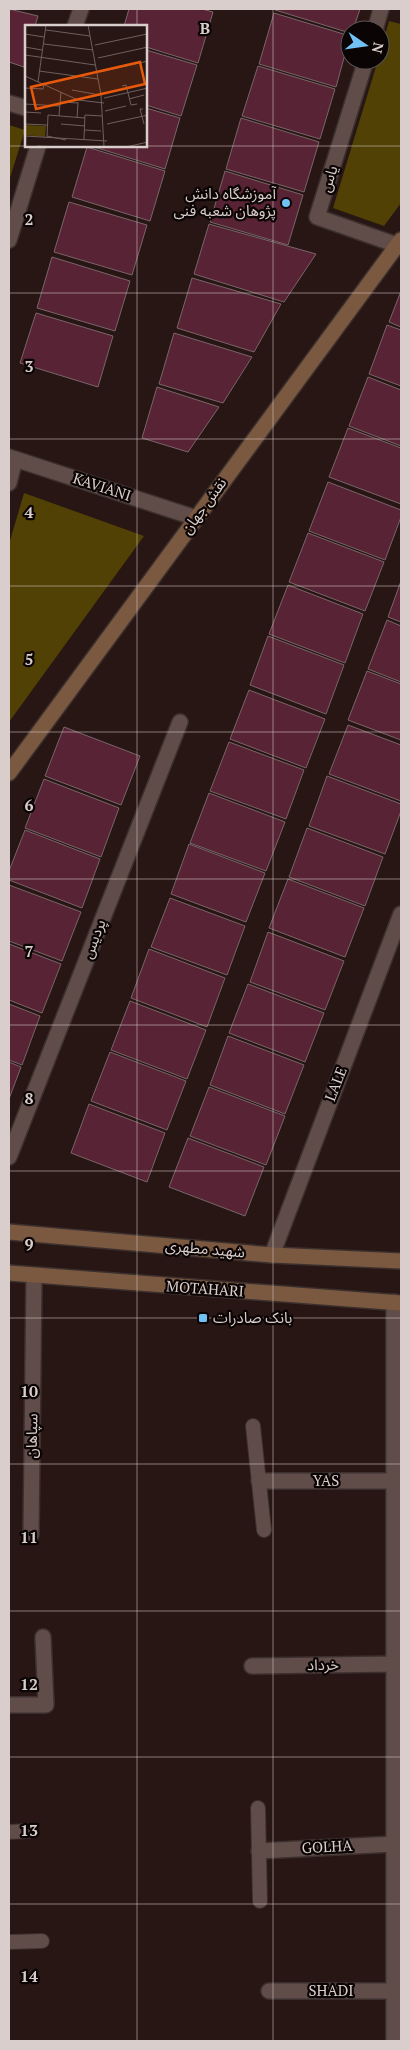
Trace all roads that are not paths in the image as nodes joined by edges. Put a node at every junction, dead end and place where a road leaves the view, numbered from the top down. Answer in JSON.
{"nodes":[{"id":1,"x":81,"y":9,"type":"edge"},
{"id":2,"x":75,"y":25,"type":"edge"},
{"id":3,"x":363,"y":70,"type":"edge"},
{"id":4,"x":9,"y":103,"type":"edge"},
{"id":5,"x":25,"y":108,"type":"edge"},
{"id":6,"x":37,"y":148,"type":"edge"},
{"id":7,"x":9,"y":240,"type":"edge"},
{"id":8,"x":399,"y":243,"type":"edge"},
{"id":9,"x":12,"y":458,"type":"edge"},
{"id":10,"x":9,"y":483,"type":"edge"},
{"id":11,"x":196,"y":518,"type":"junction"},
{"id":12,"x":180,"y":722,"type":"dead end"},
{"id":13,"x":9,"y":773,"type":"edge"},
{"id":14,"x":401,"y":914,"type":"edge"},
{"id":15,"x":9,"y":1157,"type":"edge"},
{"id":16,"x":9,"y":1232,"type":"edge"},
{"id":17,"x":272,"y":1254,"type":"junction"},
{"id":18,"x":401,"y":1261,"type":"edge"},
{"id":19,"x":9,"y":1273,"type":"edge"},
{"id":20,"x":34,"y":1276,"type":"junction"},
{"id":21,"x":397,"y":1302,"type":"edge"},
{"id":22,"x":253,"y":1426,"type":"dead end"},
{"id":23,"x":259,"y":1481,"type":"junction"},
{"id":24,"x":394,"y":1481,"type":"junction"},
{"id":25,"x":264,"y":1530,"type":"dead end"},
{"id":26,"x":31,"y":1535,"type":"dead end"},
{"id":27,"x":43,"y":1637,"type":"dead end"},
{"id":28,"x":394,"y":1664,"type":"junction"},
{"id":29,"x":252,"y":1666,"type":"dead end"},
{"id":30,"x":9,"y":1705,"type":"edge"},
{"id":31,"x":258,"y":1808,"type":"dead end"},
{"id":32,"x":28,"y":1831,"type":"dead end"},
{"id":33,"x":9,"y":1832,"type":"edge"},
{"id":34,"x":394,"y":1844,"type":"junction"},
{"id":35,"x":259,"y":1851,"type":"junction"},
{"id":36,"x":260,"y":1901,"type":"dead end"},
{"id":37,"x":42,"y":1941,"type":"dead end"},
{"id":38,"x":9,"y":1942,"type":"edge"},
{"id":39,"x":269,"y":1991,"type":"dead end"},
{"id":40,"x":394,"y":1991,"type":"junction"},
{"id":41,"x":394,"y":2041,"type":"edge"}],
"edges":[{"from":1,"to":2,"type":"street"},
{"from":3,"to":8,"type":"street","name":"یاس"},
{"from":4,"to":5,"type":"street"},
{"from":6,"to":7,"type":"street"},
{"from":8,"to":11,"type":"main road","name":"نقش جهان"},
{"from":9,"to":10,"type":"street"},
{"from":9,"to":11,"type":"street","name":"KAVIANI"},
{"from":11,"to":13,"type":"main road","name":"نقش جهان"},
{"from":12,"to":15,"type":"street","name":"پردیس"},
{"from":14,"to":17,"type":"street","name":"LALE"},
{"from":16,"to":17,"type":"main road","name":"شهید مطهری"},
{"from":17,"to":18,"type":"main road","name":"شهید مطهری"},
{"from":19,"to":20,"type":"main road","name":"MOTAHARI"},
{"from":20,"to":21,"type":"main road","name":"MOTAHARI"},
{"from":20,"to":26,"type":"street","name":"سپاهان"},
{"from":21,"to":24,"type":"street"},
{"from":22,"to":23,"type":"lane"},
{"from":23,"to":24,"type":"street","name":"YAS"},
{"from":23,"to":25,"type":"lane"},
{"from":24,"to":28,"type":"street"},
{"from":27,"to":30,"type":"street"},
{"from":28,"to":29,"type":"street","name":"خرداد"},
{"from":28,"to":34,"type":"street"},
{"from":31,"to":35,"type":"lane"},
{"from":32,"to":33,"type":"lane"},
{"from":34,"to":35,"type":"street","name":"GOLHA"},
{"from":34,"to":40,"type":"street"},
{"from":35,"to":36,"type":"lane"},
{"from":37,"to":38,"type":"lane"},
{"from":39,"to":40,"type":"street","name":"SHADI"},
{"from":40,"to":41,"type":"street"}]}
